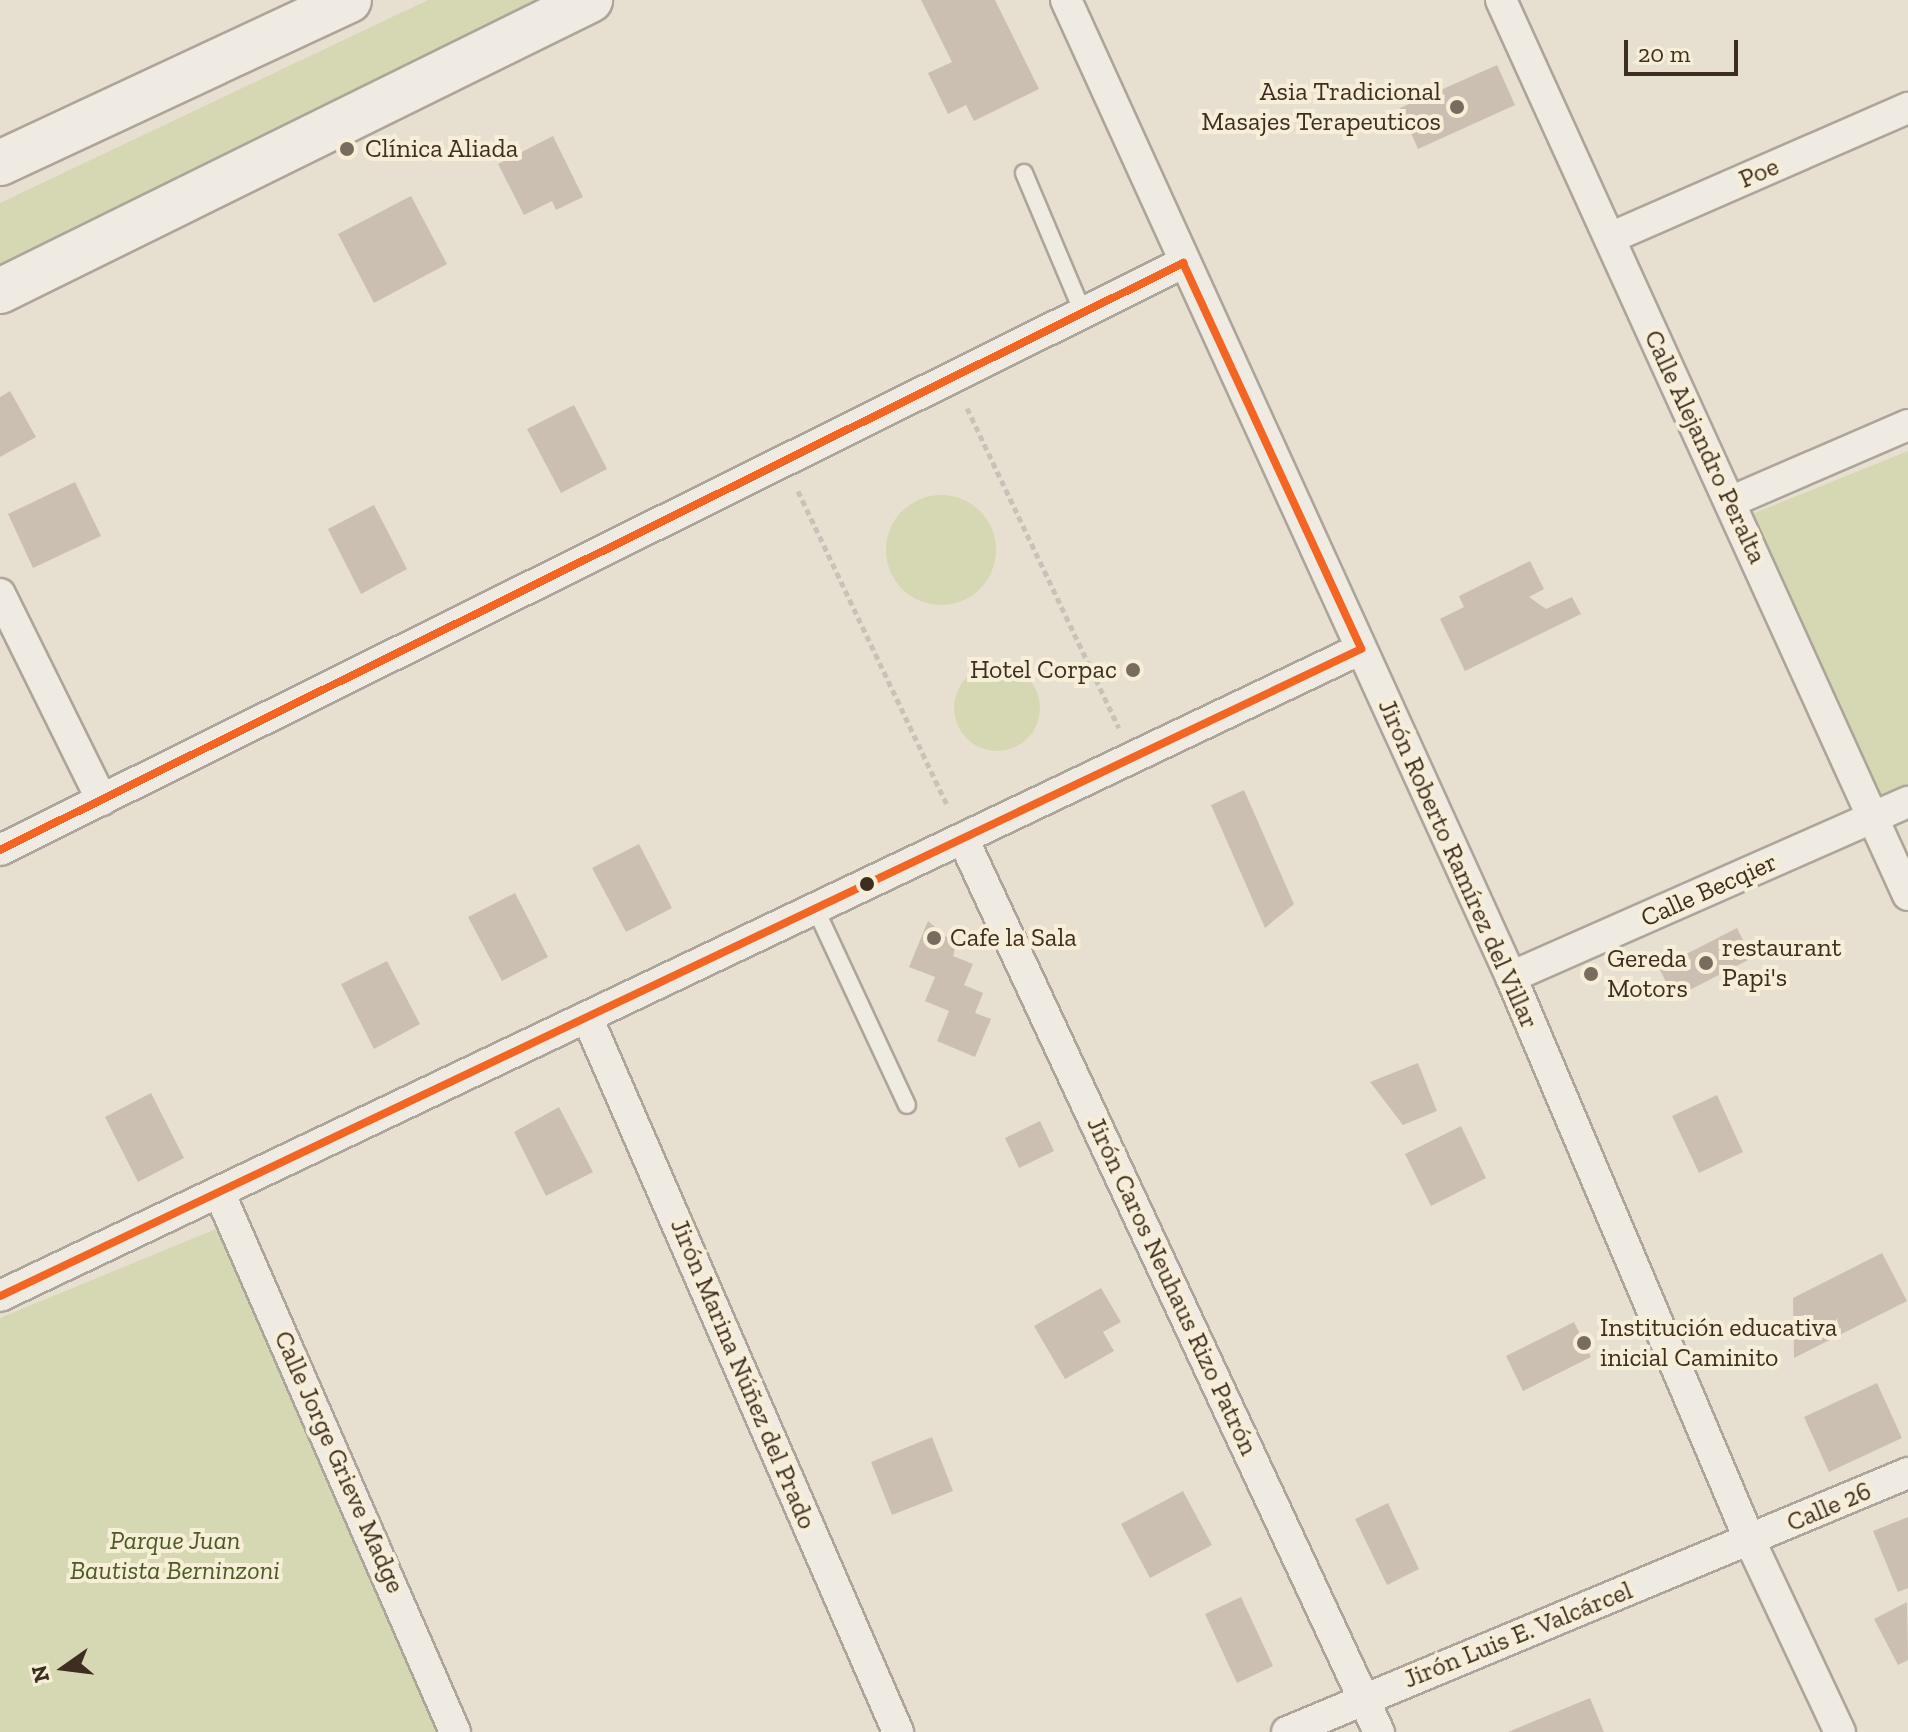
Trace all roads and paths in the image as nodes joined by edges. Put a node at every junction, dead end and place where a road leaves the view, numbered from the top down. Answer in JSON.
{"nodes":[{"id":1,"x":349,"y":0,"type":"edge"},
{"id":2,"x":590,"y":0,"type":"edge"},
{"id":3,"x":1066,"y":0,"type":"edge"},
{"id":4,"x":1501,"y":0,"type":"edge"},
{"id":5,"x":1908,"y":108,"type":"edge"},
{"id":6,"x":0,"y":163,"type":"edge"},
{"id":7,"x":1024,"y":173,"type":"dead end"},
{"id":8,"x":1610,"y":238,"type":"junction"},
{"id":9,"x":1183,"y":263,"type":"junction"},
{"id":10,"x":0,"y":291,"type":"edge"},
{"id":11,"x":1083,"y":313,"type":"junction"},
{"id":12,"x":953,"y":377,"type":"junction"},
{"id":13,"x":1908,"y":425,"type":"edge"},
{"id":14,"x":784,"y":461,"type":"junction"},
{"id":15,"x":1730,"y":502,"type":"junction"},
{"id":16,"x":0,"y":594,"type":"edge"},
{"id":17,"x":1361,"y":649,"type":"junction"},
{"id":18,"x":1133,"y":758,"type":"junction"},
{"id":19,"x":102,"y":800,"type":"junction"},
{"id":20,"x":1908,"y":802,"type":"edge"},
{"id":21,"x":1875,"y":818,"type":"junction"},
{"id":22,"x":964,"y":841,"type":"junction"},
{"id":23,"x":0,"y":850,"type":"edge"},
{"id":24,"x":1908,"y":895,"type":"edge"},
{"id":25,"x":816,"y":910,"type":"junction"},
{"id":26,"x":1511,"y":977,"type":"junction"},
{"id":27,"x":587,"y":1017,"type":"junction"},
{"id":28,"x":907,"y":1105,"type":"dead end"},
{"id":29,"x":219,"y":1192,"type":"junction"},
{"id":30,"x":0,"y":1296,"type":"edge"},
{"id":31,"x":1908,"y":1473,"type":"edge"},
{"id":32,"x":1750,"y":1541,"type":"junction"},
{"id":33,"x":1364,"y":1698,"type":"junction"},
{"id":34,"x":455,"y":1732,"type":"edge"},
{"id":35,"x":898,"y":1732,"type":"edge"},
{"id":36,"x":1287,"y":1732,"type":"edge"},
{"id":37,"x":1379,"y":1732,"type":"edge"},
{"id":38,"x":1840,"y":1732,"type":"edge"}],
"edges":[{"from":1,"to":6,"type":"main road"},
{"from":2,"to":10,"type":"main road"},
{"from":3,"to":9,"type":"street","name":"Jirón Roberto Ramírez del Villar"},
{"from":4,"to":8,"type":"street","name":"Calle Alejandro Peralta"},
{"from":5,"to":8,"type":"street","name":"Poe"},
{"from":7,"to":11,"type":"lane"},
{"from":8,"to":15,"type":"street","name":"Calle Alejandro Peralta"},
{"from":9,"to":11,"type":"street"},
{"from":9,"to":17,"type":"street","name":"Jirón Roberto Ramírez del Villar"},
{"from":11,"to":12,"type":"street"},
{"from":12,"to":14,"type":"street"},
{"from":12,"to":18,"type":"path"},
{"from":13,"to":15,"type":"street"},
{"from":14,"to":19,"type":"street"},
{"from":14,"to":22,"type":"path"},
{"from":15,"to":21,"type":"street","name":"Calle Alejandro Peralta"},
{"from":16,"to":19,"type":"street"},
{"from":17,"to":18,"type":"street"},
{"from":17,"to":26,"type":"street","name":"Jirón Roberto Ramírez del Villar"},
{"from":18,"to":22,"type":"street"},
{"from":19,"to":23,"type":"street"},
{"from":20,"to":21,"type":"street","name":"Calle Becqier"},
{"from":21,"to":24,"type":"street","name":"Calle Alejandro Peralta"},
{"from":21,"to":26,"type":"street","name":"Calle Becqier"},
{"from":22,"to":25,"type":"street"},
{"from":22,"to":33,"type":"street","name":"Jirón Caros Neuhaus Rizo Patrón"},
{"from":25,"to":27,"type":"street"},
{"from":25,"to":28,"type":"lane"},
{"from":26,"to":32,"type":"street","name":"Jirón Roberto Ramírez del Villar"},
{"from":27,"to":29,"type":"street"},
{"from":27,"to":35,"type":"street","name":"Jirón Marina Núñez del Prado"},
{"from":29,"to":30,"type":"street"},
{"from":29,"to":34,"type":"street","name":"Calle Jorge Grieve Madge"},
{"from":31,"to":32,"type":"street","name":"Calle 26"},
{"from":32,"to":33,"type":"street","name":"Jirón Luis E. Valcárcel"},
{"from":32,"to":38,"type":"street","name":"Jirón Roberto Ramírez del Villar"},
{"from":33,"to":36,"type":"street","name":"Jirón Luis E. Valcárcel"},
{"from":33,"to":37,"type":"street","name":"Jirón Caros Neuhaus Rizo Patrón"}]}
